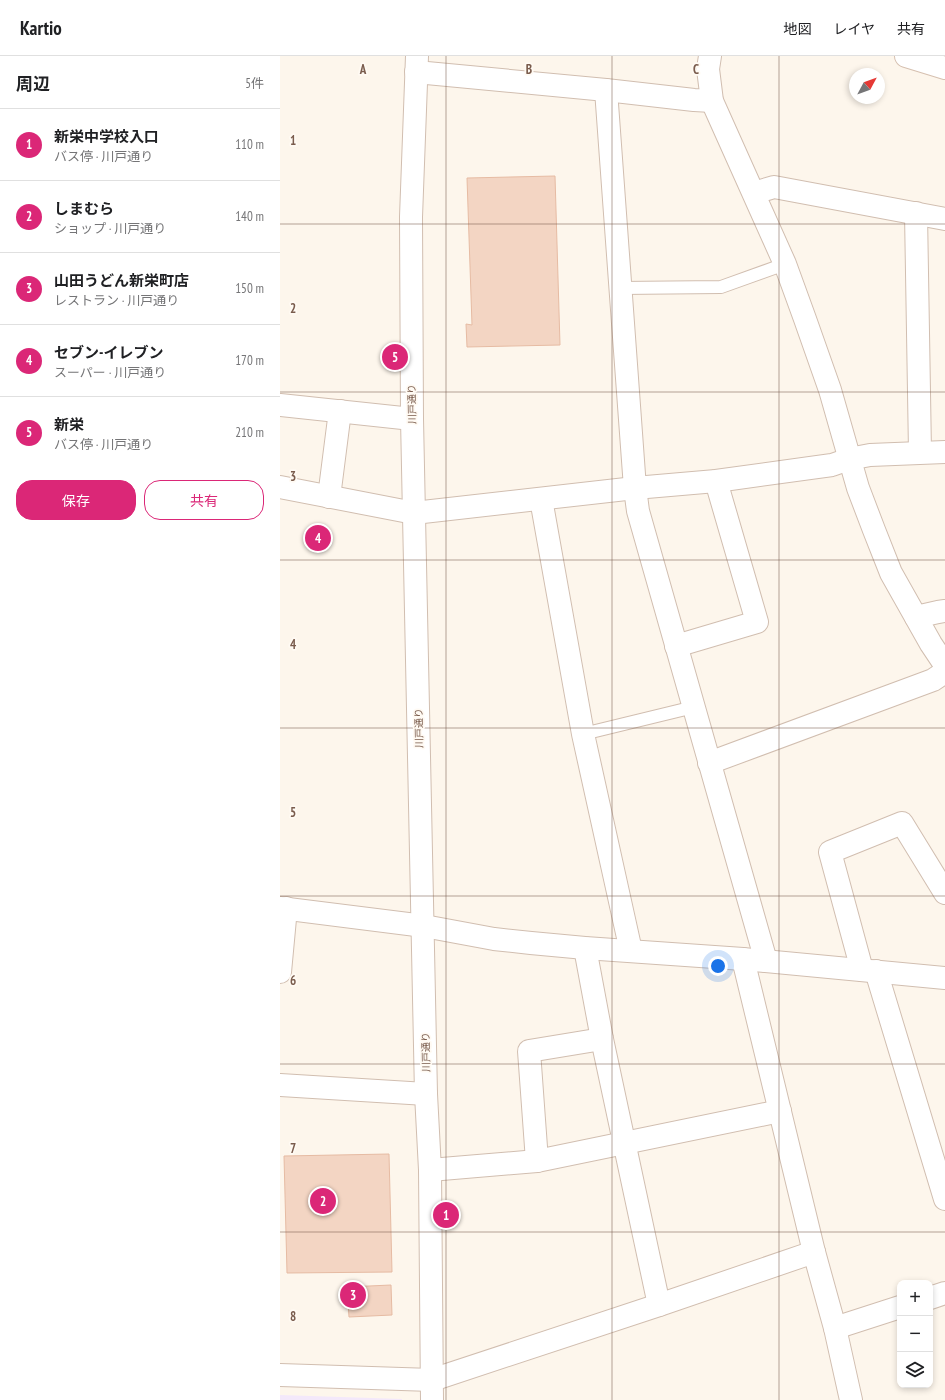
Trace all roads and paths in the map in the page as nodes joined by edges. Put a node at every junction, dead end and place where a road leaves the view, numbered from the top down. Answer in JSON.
{"nodes":[{"id":1,"x":710,"y":56,"type":"edge"},
{"id":2,"x":906,"y":56,"type":"edge"},
{"id":3,"x":417,"y":64,"type":"edge"},
{"id":4,"x":945,"y":68,"type":"edge"},
{"id":5,"x":606,"y":90,"type":"junction"},
{"id":6,"x":712,"y":101,"type":"junction"},
{"id":7,"x":754,"y":193,"type":"junction"},
{"id":8,"x":916,"y":213,"type":"junction"},
{"id":9,"x":945,"y":219,"type":"edge"},
{"id":10,"x":784,"y":264,"type":"junction"},
{"id":11,"x":620,"y":288,"type":"junction"},
{"id":12,"x":280,"y":405,"type":"edge"},
{"id":13,"x":340,"y":411,"type":"junction"},
{"id":14,"x":412,"y":419,"type":"junction"},
{"id":15,"x":920,"y":452,"type":"junction"},
{"id":16,"x":945,"y":452,"type":"edge"},
{"id":17,"x":849,"y":459,"type":"junction"},
{"id":18,"x":716,"y":481,"type":"junction"},
{"id":19,"x":280,"y":487,"type":"edge"},
{"id":20,"x":635,"y":488,"type":"junction"},
{"id":21,"x":329,"y":497,"type":"junction"},
{"id":22,"x":540,"y":499,"type":"junction"},
{"id":23,"x":414,"y":514,"type":"junction"},
{"id":24,"x":945,"y":611,"type":"edge"},
{"id":25,"x":916,"y":617,"type":"junction"},
{"id":26,"x":676,"y":646,"type":"junction"},
{"id":27,"x":945,"y":665,"type":"edge"},
{"id":28,"x":945,"y":672,"type":"edge"},
{"id":29,"x":694,"y":707,"type":"junction"},
{"id":30,"x":583,"y":734,"type":"junction"},
{"id":31,"x":709,"y":763,"type":"junction"},
{"id":32,"x":945,"y":893,"type":"edge"},
{"id":33,"x":283,"y":908,"type":"edge"},
{"id":34,"x":424,"y":926,"type":"junction"},
{"id":35,"x":585,"y":948,"type":"junction"},
{"id":36,"x":632,"y":951,"type":"junction"},
{"id":37,"x":743,"y":959,"type":"junction"},
{"id":38,"x":766,"y":961,"type":"junction"},
{"id":39,"x":869,"y":971,"type":"junction"},
{"id":40,"x":280,"y":972,"type":"edge"},
{"id":41,"x":945,"y":978,"type":"edge"},
{"id":42,"x":602,"y":1039,"type":"junction"},
{"id":43,"x":280,"y":1085,"type":"edge"},
{"id":44,"x":426,"y":1094,"type":"junction"},
{"id":45,"x":780,"y":1111,"type":"junction"},
{"id":46,"x":624,"y":1143,"type":"junction"},
{"id":47,"x":537,"y":1161,"type":"junction"},
{"id":48,"x":430,"y":1170,"type":"junction"},
{"id":49,"x":945,"y":1199,"type":"edge"},
{"id":50,"x":814,"y":1252,"type":"junction"},
{"id":51,"x":945,"y":1293,"type":"edge"},
{"id":52,"x":933,"y":1297,"type":"edge"},
{"id":53,"x":659,"y":1306,"type":"junction"},
{"id":54,"x":897,"y":1308,"type":"edge"},
{"id":55,"x":834,"y":1328,"type":"junction"},
{"id":56,"x":280,"y":1375,"type":"edge"},
{"id":57,"x":432,"y":1390,"type":"edge"},
{"id":58,"x":851,"y":1400,"type":"edge"}],
"edges":[{"from":1,"to":6,"type":"street"},
{"from":2,"to":4,"type":"street"},
{"from":3,"to":5,"type":"street"},
{"from":3,"to":14,"type":"street","name":"川戸通り"},
{"from":5,"to":6,"type":"street"},
{"from":5,"to":11,"type":"street"},
{"from":6,"to":7,"type":"street"},
{"from":7,"to":8,"type":"street"},
{"from":7,"to":10,"type":"street"},
{"from":8,"to":9,"type":"street"},
{"from":8,"to":15,"type":"street"},
{"from":10,"to":11,"type":"lane"},
{"from":10,"to":17,"type":"street"},
{"from":11,"to":20,"type":"street"},
{"from":12,"to":13,"type":"street"},
{"from":13,"to":14,"type":"street"},
{"from":13,"to":21,"type":"street"},
{"from":14,"to":23,"type":"street","name":"川戸通り"},
{"from":15,"to":16,"type":"street"},
{"from":15,"to":17,"type":"street"},
{"from":17,"to":18,"type":"street"},
{"from":17,"to":25,"type":"street"},
{"from":18,"to":20,"type":"street"},
{"from":18,"to":26,"type":"street"},
{"from":19,"to":21,"type":"street"},
{"from":20,"to":22,"type":"street"},
{"from":20,"to":26,"type":"street"},
{"from":21,"to":23,"type":"street"},
{"from":22,"to":23,"type":"street"},
{"from":22,"to":30,"type":"street"},
{"from":23,"to":34,"type":"street","name":"川戸通り"},
{"from":24,"to":25,"type":"street"},
{"from":25,"to":27,"type":"street"},
{"from":26,"to":29,"type":"street"},
{"from":28,"to":31,"type":"street"},
{"from":29,"to":30,"type":"lane"},
{"from":29,"to":31,"type":"street"},
{"from":30,"to":36,"type":"street"},
{"from":31,"to":38,"type":"street"},
{"from":32,"to":39,"type":"street"},
{"from":33,"to":34,"type":"street"},
{"from":33,"to":40,"type":"street"},
{"from":34,"to":35,"type":"street"},
{"from":34,"to":44,"type":"street","name":"川戸通り"},
{"from":35,"to":36,"type":"street"},
{"from":35,"to":42,"type":"street"},
{"from":36,"to":37,"type":"street"},
{"from":37,"to":38,"type":"street"},
{"from":37,"to":45,"type":"street"},
{"from":38,"to":39,"type":"street"},
{"from":39,"to":41,"type":"street"},
{"from":39,"to":49,"type":"street"},
{"from":42,"to":46,"type":"street"},
{"from":42,"to":47,"type":"street"},
{"from":43,"to":44,"type":"street"},
{"from":44,"to":48,"type":"street","name":"川戸通り"},
{"from":45,"to":46,"type":"street"},
{"from":45,"to":50,"type":"street"},
{"from":46,"to":47,"type":"street"},
{"from":46,"to":53,"type":"street"},
{"from":47,"to":48,"type":"street"},
{"from":48,"to":57,"type":"street","name":"川戸通り"},
{"from":50,"to":53,"type":"street"},
{"from":50,"to":55,"type":"street"},
{"from":51,"to":52,"type":"street"},
{"from":53,"to":57,"type":"street"},
{"from":54,"to":55,"type":"street"},
{"from":55,"to":58,"type":"street"},
{"from":56,"to":57,"type":"street"}]}
